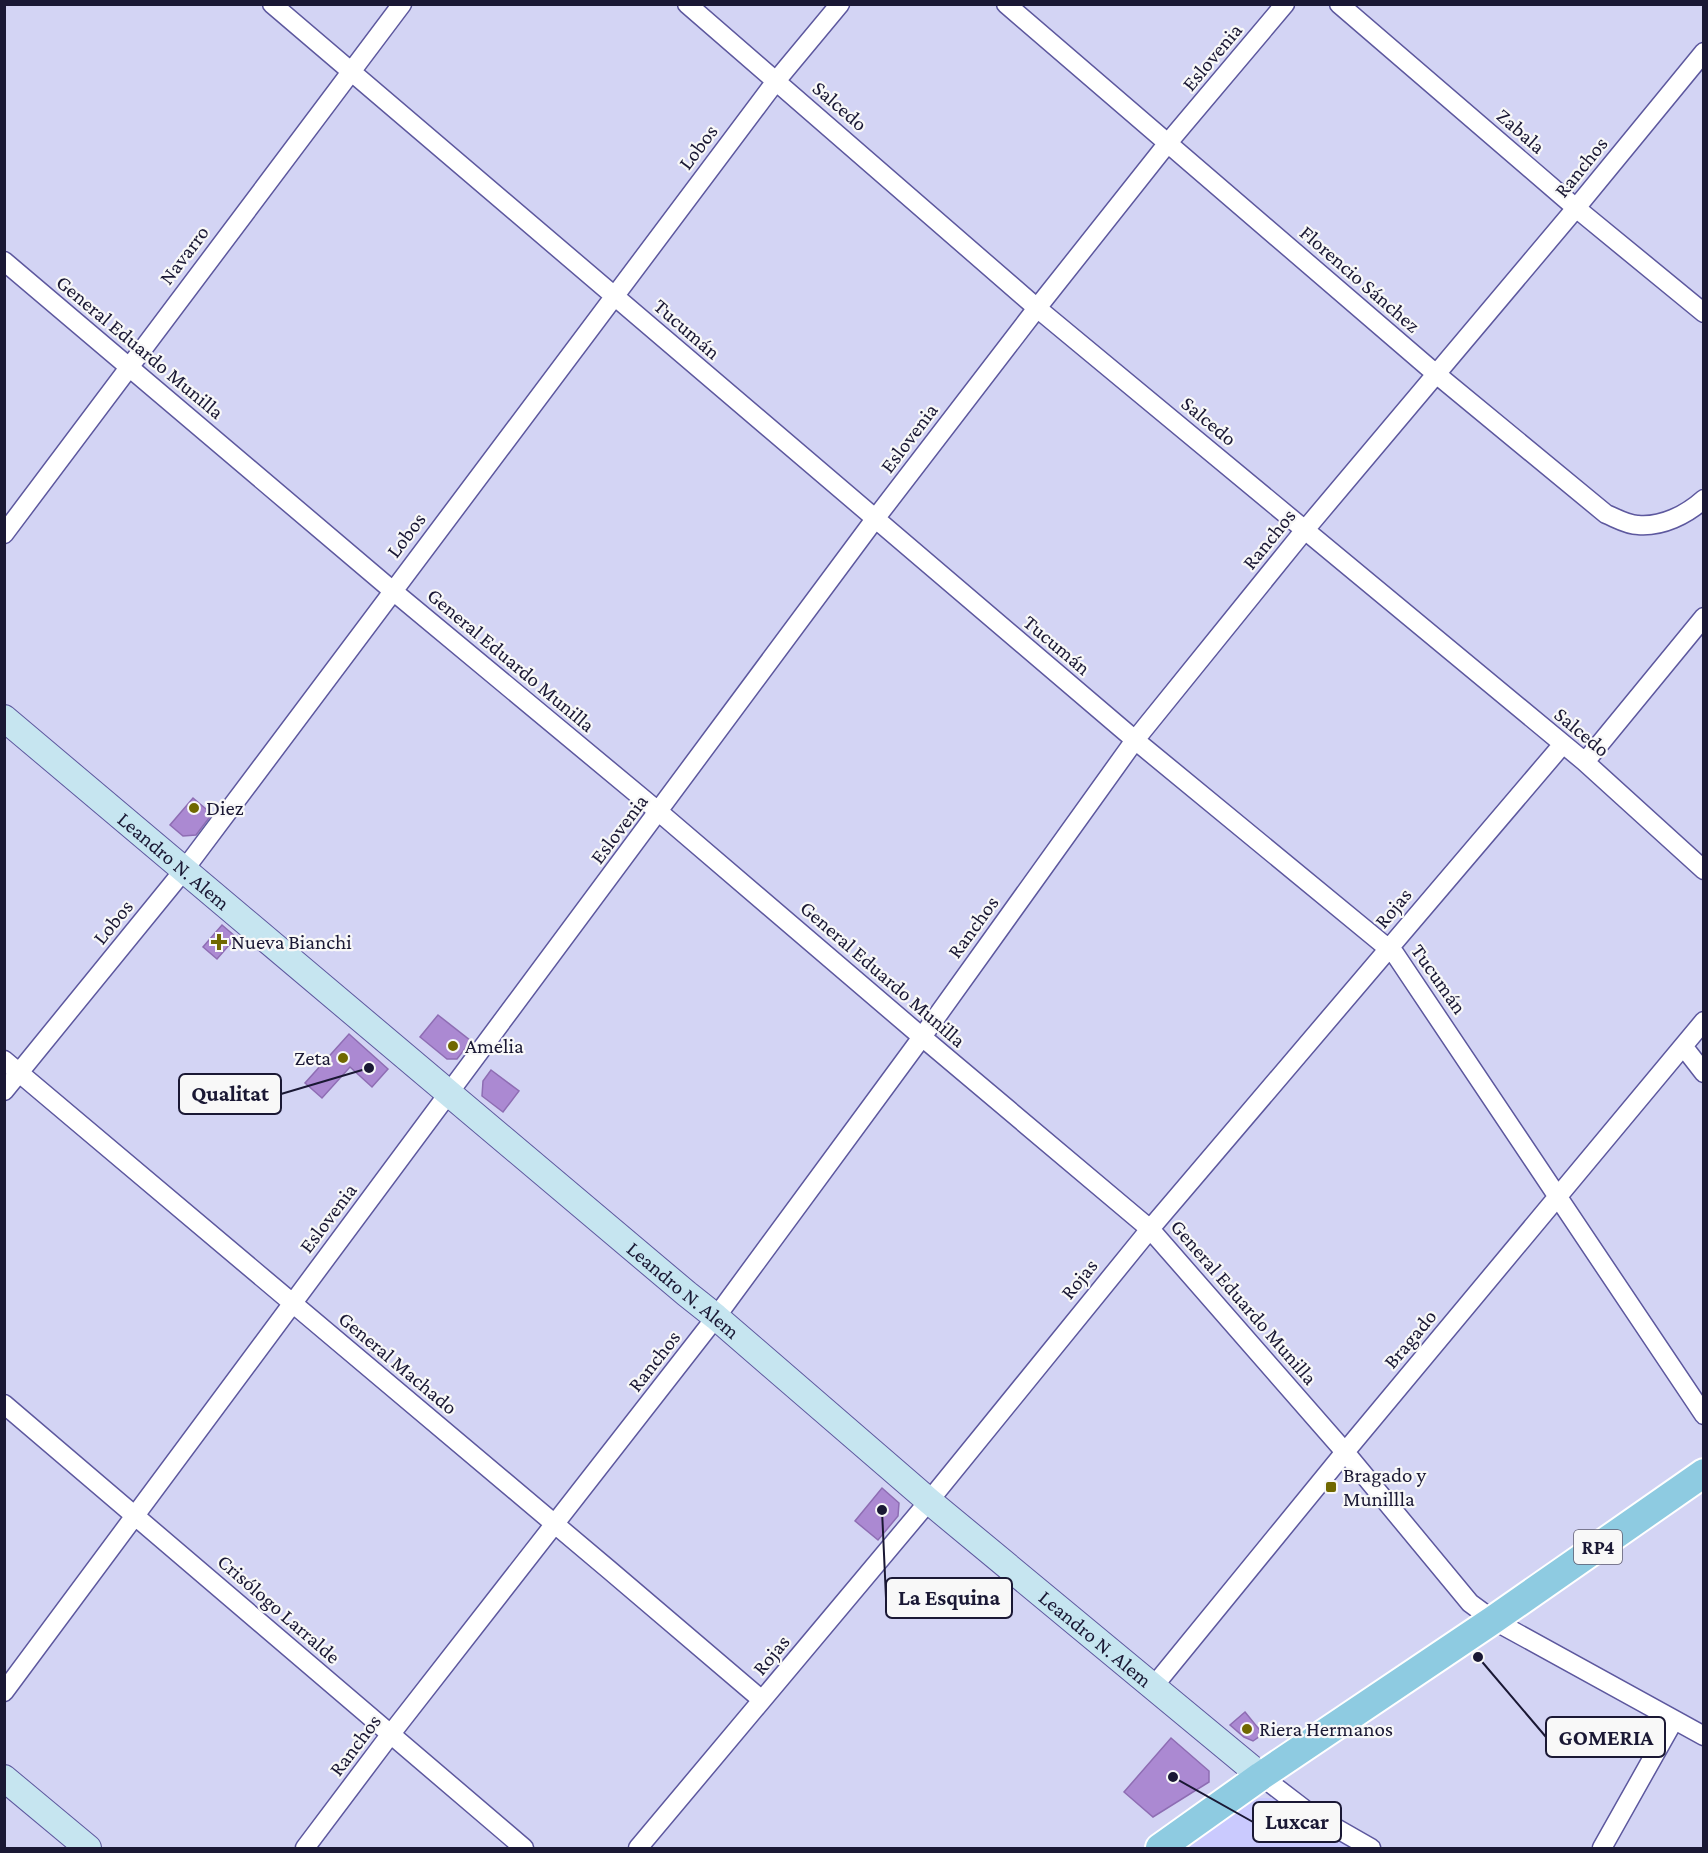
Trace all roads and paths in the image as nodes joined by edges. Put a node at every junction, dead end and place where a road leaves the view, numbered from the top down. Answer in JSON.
{"nodes":[{"id":1,"x":272,"y":4,"type":"edge"},
{"id":2,"x":402,"y":4,"type":"edge"},
{"id":3,"x":687,"y":4,"type":"edge"},
{"id":4,"x":840,"y":4,"type":"edge"},
{"id":5,"x":1006,"y":4,"type":"edge"},
{"id":6,"x":1285,"y":4,"type":"edge"},
{"id":7,"x":1339,"y":4,"type":"edge"},
{"id":8,"x":1704,"y":52,"type":"edge"},
{"id":9,"x":350,"y":71,"type":"junction"},
{"id":10,"x":777,"y":81,"type":"junction"},
{"id":11,"x":1167,"y":144,"type":"junction"},
{"id":12,"x":1576,"y":208,"type":"junction"},
{"id":13,"x":4,"y":261,"type":"edge"},
{"id":14,"x":615,"y":296,"type":"junction"},
{"id":15,"x":1037,"y":308,"type":"junction"},
{"id":16,"x":1704,"y":313,"type":"edge"},
{"id":17,"x":128,"y":368,"type":"junction"},
{"id":18,"x":1435,"y":373,"type":"junction"},
{"id":19,"x":1704,"y":499,"type":"edge"},
{"id":20,"x":875,"y":519,"type":"junction"},
{"id":21,"x":1304,"y":531,"type":"junction"},
{"id":22,"x":4,"y":534,"type":"edge"},
{"id":23,"x":393,"y":591,"type":"junction"},
{"id":24,"x":1704,"y":617,"type":"edge"},
{"id":25,"x":4,"y":718,"type":"edge"},
{"id":26,"x":1135,"y":741,"type":"junction"},
{"id":27,"x":1563,"y":744,"type":"junction"},
{"id":28,"x":1585,"y":762,"type":"junction"},
{"id":29,"x":659,"y":812,"type":"junction"},
{"id":30,"x":184,"y":870,"type":"junction"},
{"id":31,"x":1704,"y":870,"type":"edge"},
{"id":32,"x":1388,"y":948,"type":"junction"},
{"id":33,"x":1704,"y":1021,"type":"edge"},
{"id":34,"x":921,"y":1037,"type":"junction"},
{"id":35,"x":1683,"y":1046,"type":"junction"},
{"id":36,"x":4,"y":1060,"type":"edge"},
{"id":37,"x":20,"y":1073,"type":"junction"},
{"id":38,"x":1704,"y":1073,"type":"edge"},
{"id":39,"x":4,"y":1091,"type":"edge"},
{"id":40,"x":451,"y":1093,"type":"junction"},
{"id":41,"x":1559,"y":1196,"type":"junction"},
{"id":42,"x":1150,"y":1228,"type":"junction"},
{"id":43,"x":292,"y":1304,"type":"junction"},
{"id":44,"x":717,"y":1317,"type":"junction"},
{"id":45,"x":4,"y":1404,"type":"edge"},
{"id":46,"x":1704,"y":1415,"type":"edge"},
{"id":47,"x":1345,"y":1452,"type":"junction"},
{"id":48,"x":1704,"y":1473,"type":"edge"},
{"id":49,"x":929,"y":1501,"type":"junction"},
{"id":50,"x":136,"y":1516,"type":"junction"},
{"id":51,"x":555,"y":1523,"type":"junction"},
{"id":52,"x":1493,"y":1620,"type":"junction"},
{"id":53,"x":1153,"y":1687,"type":"junction"},
{"id":54,"x":4,"y":1692,"type":"edge"},
{"id":55,"x":762,"y":1700,"type":"junction"},
{"id":56,"x":1674,"y":1720,"type":"junction"},
{"id":57,"x":390,"y":1735,"type":"junction"},
{"id":58,"x":1704,"y":1736,"type":"edge"},
{"id":59,"x":1261,"y":1776,"type":"junction"},
{"id":60,"x":4,"y":1778,"type":"edge"},
{"id":61,"x":88,"y":1848,"type":"edge"},
{"id":62,"x":305,"y":1848,"type":"edge"},
{"id":63,"x":524,"y":1848,"type":"edge"},
{"id":64,"x":638,"y":1848,"type":"edge"},
{"id":65,"x":1160,"y":1848,"type":"edge"},
{"id":66,"x":1371,"y":1848,"type":"edge"},
{"id":67,"x":1602,"y":1848,"type":"edge"}],
"edges":[{"from":1,"to":9,"type":"street","name":"Tucumán"},
{"from":2,"to":9,"type":"street","name":"Navarro"},
{"from":3,"to":10,"type":"street","name":"Salcedo"},
{"from":4,"to":10,"type":"street","name":"Lobos"},
{"from":5,"to":11,"type":"street","name":"Florencio Sánchez"},
{"from":6,"to":11,"type":"street","name":"Eslovenia"},
{"from":7,"to":12,"type":"street","name":"Zabala"},
{"from":8,"to":12,"type":"street","name":"Ranchos"},
{"from":9,"to":14,"type":"street","name":"Tucumán"},
{"from":9,"to":17,"type":"street","name":"Navarro"},
{"from":10,"to":14,"type":"street","name":"Lobos"},
{"from":10,"to":15,"type":"street","name":"Salcedo"},
{"from":11,"to":15,"type":"street","name":"Eslovenia"},
{"from":11,"to":18,"type":"street","name":"Florencio Sánchez"},
{"from":12,"to":16,"type":"street","name":"Zabala"},
{"from":12,"to":18,"type":"street","name":"Ranchos"},
{"from":13,"to":17,"type":"street","name":"General Eduardo Munilla"},
{"from":14,"to":20,"type":"street","name":"Tucumán"},
{"from":14,"to":23,"type":"street","name":"Lobos"},
{"from":15,"to":20,"type":"street","name":"Eslovenia"},
{"from":15,"to":21,"type":"street","name":"Salcedo"},
{"from":17,"to":22,"type":"street","name":"Navarro"},
{"from":17,"to":23,"type":"street","name":"General Eduardo Munilla"},
{"from":18,"to":19,"type":"street","name":"Florencio Sánchez"},
{"from":18,"to":21,"type":"street","name":"Ranchos"},
{"from":20,"to":26,"type":"street","name":"Tucumán"},
{"from":20,"to":29,"type":"street","name":"Eslovenia"},
{"from":21,"to":26,"type":"street","name":"Ranchos"},
{"from":21,"to":27,"type":"street","name":"Salcedo"},
{"from":23,"to":29,"type":"street","name":"General Eduardo Munilla"},
{"from":23,"to":30,"type":"street","name":"Lobos"},
{"from":24,"to":28,"type":"street"},
{"from":25,"to":30,"type":"street","name":"Leandro N. Alem"},
{"from":26,"to":32,"type":"street","name":"Tucumán"},
{"from":26,"to":34,"type":"street","name":"Ranchos"},
{"from":27,"to":28,"type":"street","name":"Salcedo"},
{"from":27,"to":32,"type":"street","name":"Rojas"},
{"from":28,"to":31,"type":"street","name":"Salcedo"},
{"from":29,"to":34,"type":"street","name":"General Eduardo Munilla"},
{"from":29,"to":40,"type":"street","name":"Eslovenia"},
{"from":30,"to":37,"type":"street","name":"Lobos"},
{"from":30,"to":40,"type":"street","name":"Leandro N. Alem"},
{"from":32,"to":41,"type":"street","name":"Tucumán"},
{"from":32,"to":42,"type":"street","name":"Rojas"},
{"from":33,"to":35,"type":"street","name":"Bragado"},
{"from":34,"to":42,"type":"street","name":"General Eduardo Munilla"},
{"from":34,"to":44,"type":"street","name":"Ranchos"},
{"from":35,"to":38,"type":"street"},
{"from":35,"to":41,"type":"street","name":"Bragado"},
{"from":36,"to":37,"type":"street","name":"General Machado"},
{"from":37,"to":39,"type":"street","name":"Lobos"},
{"from":37,"to":43,"type":"street","name":"General Machado"},
{"from":40,"to":43,"type":"street","name":"Eslovenia"},
{"from":40,"to":44,"type":"street","name":"Leandro N. Alem"},
{"from":41,"to":46,"type":"street","name":"Tucumán"},
{"from":41,"to":47,"type":"street","name":"Bragado"},
{"from":42,"to":47,"type":"street","name":"General Eduardo Munilla"},
{"from":42,"to":49,"type":"street","name":"Rojas"},
{"from":43,"to":50,"type":"street","name":"Eslovenia"},
{"from":43,"to":51,"type":"street","name":"General Machado"},
{"from":44,"to":49,"type":"street","name":"Leandro N. Alem"},
{"from":44,"to":51,"type":"street","name":"Ranchos"},
{"from":45,"to":50,"type":"street","name":"Crisólogo Larralde"},
{"from":47,"to":52,"type":"street","name":"General Eduardo Munilla"},
{"from":47,"to":53,"type":"street","name":"Bragado"},
{"from":48,"to":52,"type":"main road","number":"RP4"},
{"from":49,"to":53,"type":"street","name":"Leandro N. Alem"},
{"from":49,"to":55,"type":"street","name":"Rojas"},
{"from":50,"to":54,"type":"street","name":"Eslovenia"},
{"from":50,"to":57,"type":"street","name":"Crisólogo Larralde"},
{"from":51,"to":55,"type":"street","name":"General Machado"},
{"from":51,"to":57,"type":"street","name":"Ranchos"},
{"from":52,"to":56,"type":"street","name":"General Eduardo Munilla"},
{"from":52,"to":59,"type":"main road","number":"RP4"},
{"from":53,"to":59,"type":"street","name":"Leandro N. Alem"},
{"from":55,"to":64,"type":"street","name":"Rojas"},
{"from":56,"to":58,"type":"street","name":"General Eduardo Munilla"},
{"from":56,"to":67,"type":"street"},
{"from":57,"to":62,"type":"street","name":"Ranchos"},
{"from":57,"to":63,"type":"street","name":"Crisólogo Larralde"},
{"from":59,"to":65,"type":"main road","number":"RP4"},
{"from":59,"to":66,"type":"street","name":"Leandro N. Alem"},
{"from":60,"to":61,"type":"street"}]}
